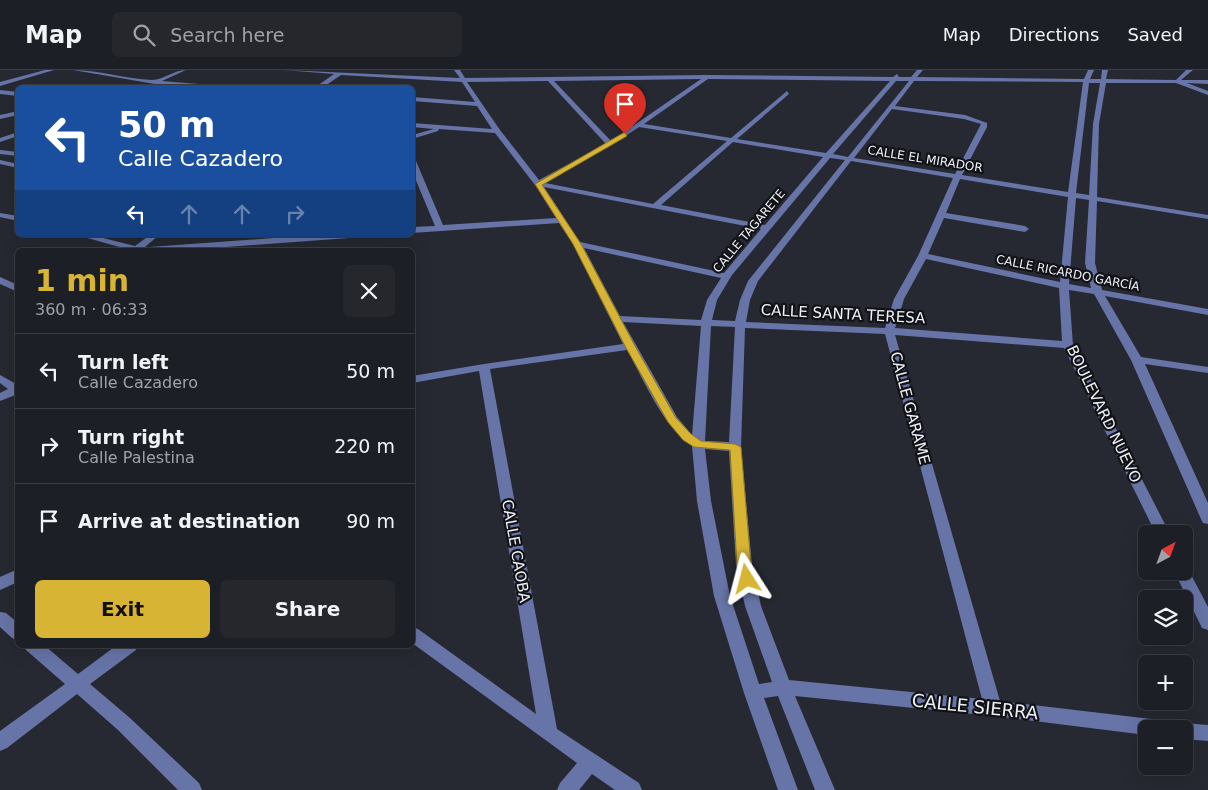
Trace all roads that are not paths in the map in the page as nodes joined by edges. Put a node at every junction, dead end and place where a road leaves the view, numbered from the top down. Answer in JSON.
{"nodes":[{"id":1,"x":51,"y":70,"type":"edge"},
{"id":2,"x":76,"y":70,"type":"edge"},
{"id":3,"x":117,"y":70,"type":"edge"},
{"id":4,"x":183,"y":70,"type":"edge"},
{"id":5,"x":287,"y":70,"type":"edge"},
{"id":6,"x":456,"y":70,"type":"edge"},
{"id":7,"x":576,"y":70,"type":"edge"},
{"id":8,"x":717,"y":70,"type":"edge"},
{"id":9,"x":805,"y":70,"type":"edge"},
{"id":10,"x":902,"y":70,"type":"edge"},
{"id":11,"x":920,"y":70,"type":"edge"},
{"id":12,"x":1091,"y":70,"type":"edge"},
{"id":13,"x":1105,"y":70,"type":"edge"},
{"id":14,"x":1190,"y":70,"type":"edge"},
{"id":15,"x":317,"y":71,"type":"edge"},
{"id":16,"x":340,"y":73,"type":"junction"},
{"id":17,"x":389,"y":73,"type":"edge"},
{"id":18,"x":101,"y":75,"type":"junction"},
{"id":19,"x":706,"y":77,"type":"junction"},
{"id":20,"x":549,"y":78,"type":"junction"},
{"id":21,"x":575,"y":78,"type":"junction"},
{"id":22,"x":793,"y":78,"type":"junction"},
{"id":23,"x":895,"y":78,"type":"junction"},
{"id":24,"x":914,"y":79,"type":"junction"},
{"id":25,"x":463,"y":80,"type":"junction"},
{"id":26,"x":1086,"y":81,"type":"junction"},
{"id":27,"x":1103,"y":81,"type":"junction"},
{"id":28,"x":154,"y":82,"type":"junction"},
{"id":29,"x":1178,"y":82,"type":"junction"},
{"id":30,"x":1208,"y":82,"type":"edge"},
{"id":31,"x":0,"y":84,"type":"edge"},
{"id":32,"x":147,"y":85,"type":"edge"},
{"id":33,"x":192,"y":85,"type":"edge"},
{"id":34,"x":322,"y":85,"type":"edge"},
{"id":35,"x":787,"y":93,"type":"dead end"},
{"id":36,"x":1208,"y":93,"type":"edge"},
{"id":37,"x":15,"y":94,"type":"edge"},
{"id":38,"x":0,"y":95,"type":"edge"},
{"id":39,"x":415,"y":99,"type":"edge"},
{"id":40,"x":479,"y":104,"type":"junction"},
{"id":41,"x":892,"y":107,"type":"junction"},
{"id":42,"x":15,"y":114,"type":"edge"},
{"id":43,"x":0,"y":117,"type":"edge"},
{"id":44,"x":415,"y":125,"type":"edge"},
{"id":45,"x":639,"y":125,"type":"junction"},
{"id":46,"x":443,"y":128,"type":"junction"},
{"id":47,"x":497,"y":131,"type":"junction"},
{"id":48,"x":15,"y":135,"type":"edge"},
{"id":49,"x":415,"y":136,"type":"edge"},
{"id":50,"x":0,"y":140,"type":"edge"},
{"id":51,"x":733,"y":140,"type":"junction"},
{"id":52,"x":610,"y":144,"type":"junction"},
{"id":53,"x":0,"y":152,"type":"edge"},
{"id":54,"x":15,"y":154,"type":"edge"},
{"id":55,"x":829,"y":155,"type":"junction"},
{"id":56,"x":850,"y":158,"type":"junction"},
{"id":57,"x":0,"y":162,"type":"edge"},
{"id":58,"x":15,"y":165,"type":"edge"},
{"id":59,"x":415,"y":168,"type":"edge"},
{"id":60,"x":958,"y":176,"type":"junction"},
{"id":61,"x":538,"y":184,"type":"junction"},
{"id":62,"x":1072,"y":194,"type":"junction"},
{"id":63,"x":1092,"y":198,"type":"junction"},
{"id":64,"x":655,"y":206,"type":"junction"},
{"id":65,"x":0,"y":215,"type":"edge"},
{"id":66,"x":941,"y":215,"type":"junction"},
{"id":67,"x":1208,"y":217,"type":"edge"},
{"id":68,"x":15,"y":218,"type":"edge"},
{"id":69,"x":561,"y":220,"type":"junction"},
{"id":70,"x":440,"y":228,"type":"junction"},
{"id":71,"x":767,"y":228,"type":"junction"},
{"id":72,"x":1025,"y":229,"type":"dead end"},
{"id":73,"x":415,"y":230,"type":"edge"},
{"id":74,"x":88,"y":237,"type":"edge"},
{"id":75,"x":153,"y":237,"type":"edge"},
{"id":76,"x":321,"y":237,"type":"edge"},
{"id":77,"x":577,"y":244,"type":"junction"},
{"id":78,"x":130,"y":248,"type":"edge"},
{"id":79,"x":139,"y":248,"type":"edge"},
{"id":80,"x":165,"y":248,"type":"edge"},
{"id":81,"x":923,"y":256,"type":"junction"},
{"id":82,"x":726,"y":276,"type":"junction"},
{"id":83,"x":0,"y":280,"type":"edge"},
{"id":84,"x":1064,"y":286,"type":"junction"},
{"id":85,"x":15,"y":288,"type":"edge"},
{"id":86,"x":1097,"y":292,"type":"junction"},
{"id":87,"x":1208,"y":312,"type":"edge"},
{"id":88,"x":617,"y":319,"type":"junction"},
{"id":89,"x":706,"y":322,"type":"junction"},
{"id":90,"x":740,"y":324,"type":"junction"},
{"id":91,"x":889,"y":331,"type":"junction"},
{"id":92,"x":1068,"y":344,"type":"junction"},
{"id":93,"x":630,"y":346,"type":"junction"},
{"id":94,"x":1137,"y":360,"type":"junction"},
{"id":95,"x":484,"y":367,"type":"junction"},
{"id":96,"x":1208,"y":370,"type":"edge"},
{"id":97,"x":0,"y":378,"type":"edge"},
{"id":98,"x":415,"y":379,"type":"edge"},
{"id":99,"x":15,"y":390,"type":"edge"},
{"id":100,"x":15,"y":391,"type":"edge"},
{"id":101,"x":0,"y":397,"type":"edge"},
{"id":102,"x":698,"y":444,"type":"junction"},
{"id":103,"x":735,"y":447,"type":"junction"},
{"id":104,"x":1208,"y":519,"type":"edge"},
{"id":105,"x":1158,"y":525,"type":"edge"},
{"id":106,"x":15,"y":576,"type":"edge"},
{"id":107,"x":1186,"y":580,"type":"edge"},
{"id":108,"x":0,"y":584,"type":"edge"},
{"id":109,"x":0,"y":618,"type":"edge"},
{"id":110,"x":1208,"y":623,"type":"edge"},
{"id":111,"x":15,"y":630,"type":"edge"},
{"id":112,"x":415,"y":636,"type":"edge"},
{"id":113,"x":36,"y":648,"type":"edge"},
{"id":114,"x":126,"y":648,"type":"edge"},
{"id":115,"x":78,"y":682,"type":"junction"},
{"id":116,"x":783,"y":687,"type":"junction"},
{"id":117,"x":753,"y":692,"type":"junction"},
{"id":118,"x":993,"y":708,"type":"junction"},
{"id":119,"x":1138,"y":725,"type":"edge"},
{"id":120,"x":1193,"y":732,"type":"edge"},
{"id":121,"x":549,"y":734,"type":"junction"},
{"id":122,"x":1208,"y":734,"type":"edge"},
{"id":123,"x":0,"y":742,"type":"edge"},
{"id":124,"x":590,"y":762,"type":"junction"},
{"id":125,"x":192,"y":790,"type":"edge"},
{"id":126,"x":567,"y":790,"type":"edge"},
{"id":127,"x":632,"y":790,"type":"edge"},
{"id":128,"x":788,"y":790,"type":"edge"},
{"id":129,"x":825,"y":790,"type":"edge"}],
"edges":[{"from":1,"to":31,"type":"street"},
{"from":2,"to":18,"type":"street"},
{"from":3,"to":18,"type":"street"},
{"from":4,"to":28,"type":"street"},
{"from":5,"to":15,"type":"street"},
{"from":6,"to":25,"type":"street"},
{"from":7,"to":21,"type":"street"},
{"from":8,"to":19,"type":"street"},
{"from":9,"to":22,"type":"street"},
{"from":10,"to":23,"type":"street","name":"CALLE TAGARETE"},
{"from":11,"to":24,"type":"street"},
{"from":12,"to":26,"type":"street","name":"BOULEVARD NUEVO"},
{"from":13,"to":27,"type":"street"},
{"from":14,"to":29,"type":"street"},
{"from":15,"to":16,"type":"street"},
{"from":16,"to":17,"type":"street"},
{"from":16,"to":34,"type":"street"},
{"from":17,"to":25,"type":"street"},
{"from":18,"to":28,"type":"street"},
{"from":19,"to":21,"type":"street"},
{"from":19,"to":22,"type":"street"},
{"from":19,"to":45,"type":"street"},
{"from":20,"to":21,"type":"street"},
{"from":20,"to":25,"type":"street"},
{"from":20,"to":52,"type":"street"},
{"from":22,"to":23,"type":"street"},
{"from":23,"to":24,"type":"street"},
{"from":23,"to":55,"type":"street","name":"CALLE TAGARETE"},
{"from":24,"to":26,"type":"street"},
{"from":24,"to":41,"type":"street"},
{"from":25,"to":40,"type":"street"},
{"from":26,"to":27,"type":"street"},
{"from":26,"to":62,"type":"street","name":"BOULEVARD NUEVO"},
{"from":27,"to":29,"type":"street"},
{"from":27,"to":63,"type":"street"},
{"from":28,"to":32,"type":"street"},
{"from":28,"to":33,"type":"street"},
{"from":29,"to":30,"type":"street"},
{"from":29,"to":36,"type":"street"},
{"from":35,"to":51,"type":"street"},
{"from":37,"to":38,"type":"street"},
{"from":39,"to":40,"type":"street"},
{"from":40,"to":47,"type":"street"},
{"from":41,"to":56,"type":"street"},
{"from":41,"to":60,"type":"street","name":"CALLE GARAME"},
{"from":42,"to":43,"type":"street"},
{"from":44,"to":46,"type":"street"},
{"from":45,"to":51,"type":"street","name":"CALLE EL MIRADOR"},
{"from":45,"to":52,"type":"street"},
{"from":46,"to":47,"type":"street"},
{"from":46,"to":49,"type":"street"},
{"from":47,"to":61,"type":"street"},
{"from":48,"to":50,"type":"street"},
{"from":51,"to":55,"type":"street","name":"CALLE EL MIRADOR"},
{"from":51,"to":64,"type":"street"},
{"from":52,"to":61,"type":"street"},
{"from":53,"to":54,"type":"street"},
{"from":55,"to":56,"type":"street","name":"CALLE EL MIRADOR"},
{"from":55,"to":71,"type":"street","name":"CALLE TAGARETE"},
{"from":56,"to":60,"type":"street","name":"CALLE EL MIRADOR"},
{"from":56,"to":90,"type":"street"},
{"from":57,"to":58,"type":"street"},
{"from":59,"to":70,"type":"street"},
{"from":60,"to":62,"type":"street","name":"CALLE EL MIRADOR"},
{"from":60,"to":66,"type":"street","name":"CALLE GARAME"},
{"from":61,"to":64,"type":"street"},
{"from":61,"to":69,"type":"street"},
{"from":62,"to":63,"type":"street","name":"CALLE EL MIRADOR"},
{"from":62,"to":84,"type":"street","name":"BOULEVARD NUEVO"},
{"from":63,"to":67,"type":"street","name":"CALLE EL MIRADOR"},
{"from":63,"to":86,"type":"street"},
{"from":64,"to":71,"type":"street"},
{"from":65,"to":68,"type":"street"},
{"from":66,"to":72,"type":"street"},
{"from":66,"to":81,"type":"street","name":"CALLE GARAME"},
{"from":69,"to":70,"type":"street"},
{"from":69,"to":77,"type":"street"},
{"from":70,"to":73,"type":"street"},
{"from":71,"to":82,"type":"street","name":"CALLE TAGARETE"},
{"from":74,"to":78,"type":"street"},
{"from":75,"to":79,"type":"street"},
{"from":76,"to":80,"type":"street"},
{"from":77,"to":82,"type":"street"},
{"from":77,"to":88,"type":"street"},
{"from":81,"to":84,"type":"street","name":"CALLE RICARDO GARCÍA"},
{"from":81,"to":91,"type":"street","name":"CALLE GARAME"},
{"from":82,"to":89,"type":"street","name":"CALLE TAGARETE"},
{"from":83,"to":85,"type":"street"},
{"from":84,"to":86,"type":"street","name":"CALLE RICARDO GARCÍA"},
{"from":84,"to":92,"type":"street","name":"BOULEVARD NUEVO"},
{"from":86,"to":87,"type":"street","name":"CALLE RICARDO GARCÍA"},
{"from":86,"to":94,"type":"street"},
{"from":88,"to":89,"type":"street","name":"CALLE SANTA TERESA"},
{"from":88,"to":93,"type":"street"},
{"from":89,"to":90,"type":"street","name":"CALLE SANTA TERESA"},
{"from":89,"to":102,"type":"street","name":"CALLE TAGARETE"},
{"from":90,"to":91,"type":"street","name":"CALLE SANTA TERESA"},
{"from":90,"to":103,"type":"street"},
{"from":91,"to":92,"type":"street","name":"CALLE SANTA TERESA"},
{"from":91,"to":118,"type":"street","name":"CALLE GARAME"},
{"from":92,"to":105,"type":"street","name":"BOULEVARD NUEVO"},
{"from":93,"to":95,"type":"street"},
{"from":93,"to":102,"type":"street"},
{"from":94,"to":96,"type":"street"},
{"from":94,"to":104,"type":"street"},
{"from":95,"to":98,"type":"street"},
{"from":95,"to":121,"type":"street","name":"CALLE CAOBA"},
{"from":97,"to":99,"type":"street"},
{"from":100,"to":101,"type":"street"},
{"from":102,"to":103,"type":"street"},
{"from":102,"to":117,"type":"street","name":"CALLE TAGARETE"},
{"from":103,"to":116,"type":"street"},
{"from":106,"to":108,"type":"street"},
{"from":107,"to":110,"type":"street"},
{"from":109,"to":111,"type":"street"},
{"from":112,"to":121,"type":"street"},
{"from":113,"to":115,"type":"street"},
{"from":114,"to":115,"type":"street"},
{"from":115,"to":123,"type":"street"},
{"from":115,"to":125,"type":"street"},
{"from":116,"to":117,"type":"street","name":"CALLE SIERRA"},
{"from":116,"to":118,"type":"street","name":"CALLE SIERRA"},
{"from":116,"to":129,"type":"street"},
{"from":117,"to":128,"type":"street","name":"CALLE TAGARETE"},
{"from":118,"to":119,"type":"street","name":"CALLE SIERRA"},
{"from":120,"to":122,"type":"street"},
{"from":121,"to":124,"type":"street"},
{"from":124,"to":126,"type":"street"},
{"from":124,"to":127,"type":"street"}]}
